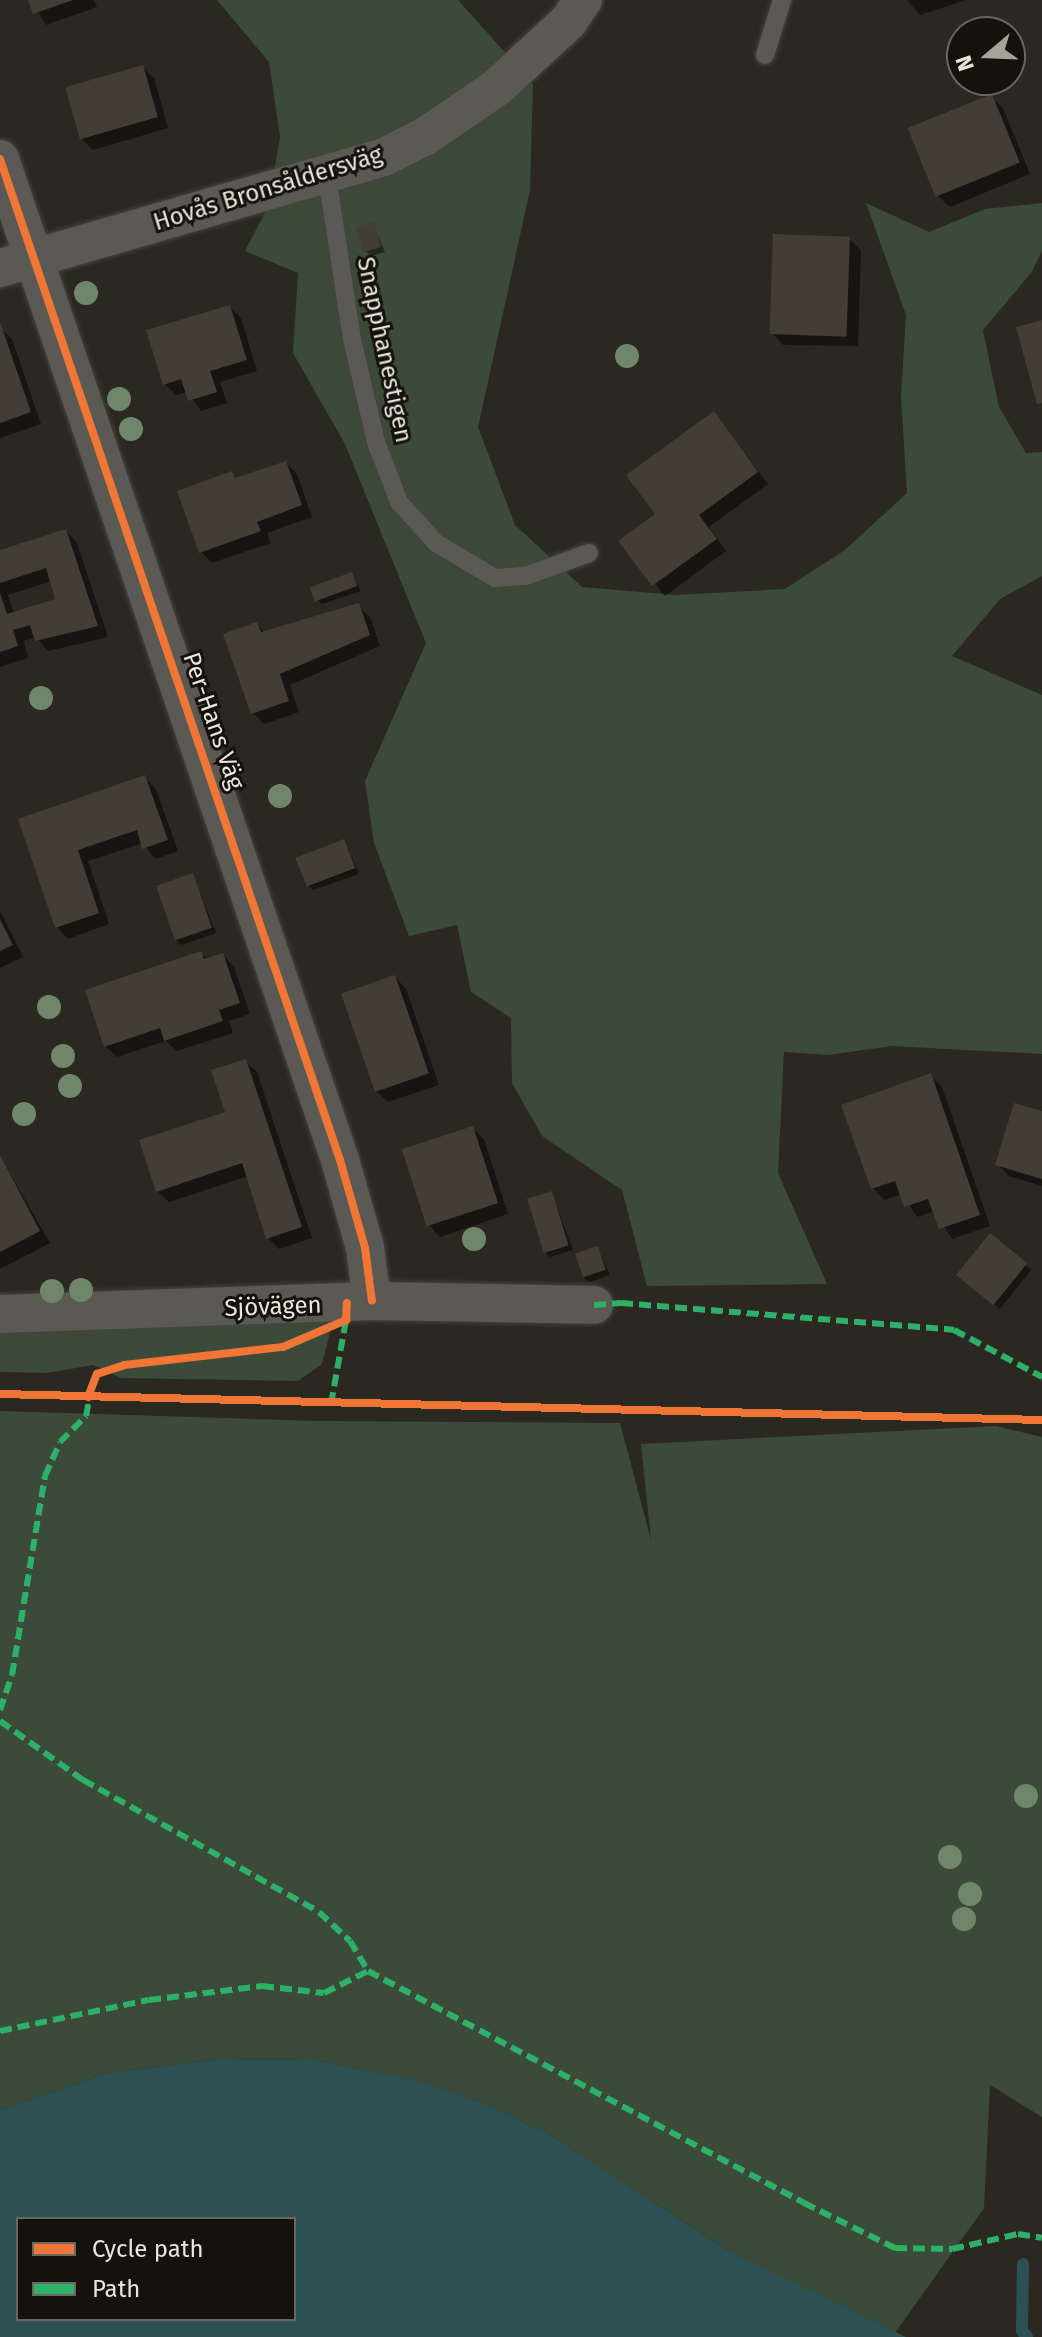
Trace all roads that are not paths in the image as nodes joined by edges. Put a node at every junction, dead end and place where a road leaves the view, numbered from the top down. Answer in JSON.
{"nodes":[{"id":1,"x":583,"y":0,"type":"edge"},
{"id":2,"x":782,"y":0,"type":"edge"},
{"id":3,"x":765,"y":55,"type":"dead end"},
{"id":4,"x":0,"y":159,"type":"edge"},
{"id":5,"x":327,"y":176,"type":"junction"},
{"id":6,"x":17,"y":263,"type":"edge"},
{"id":7,"x":589,"y":553,"type":"dead end"},
{"id":8,"x":372,"y":1301,"type":"junction"},
{"id":9,"x":594,"y":1305,"type":"dead end"},
{"id":10,"x":0,"y":1314,"type":"edge"}],
"edges":[{"from":1,"to":5,"type":"street","name":"Hovås Bronsåldersväg"},
{"from":2,"to":3,"type":"lane"},
{"from":4,"to":6,"type":"street","name":"Per-Hans Väg"},
{"from":5,"to":6,"type":"street","name":"Hovås Bronsåldersväg"},
{"from":5,"to":7,"type":"lane","name":"Snapphanestigen"},
{"from":6,"to":8,"type":"street","name":"Per-Hans Väg"},
{"from":8,"to":9,"type":"street","name":"Sjövägen"},
{"from":8,"to":10,"type":"street","name":"Sjövägen"}]}
